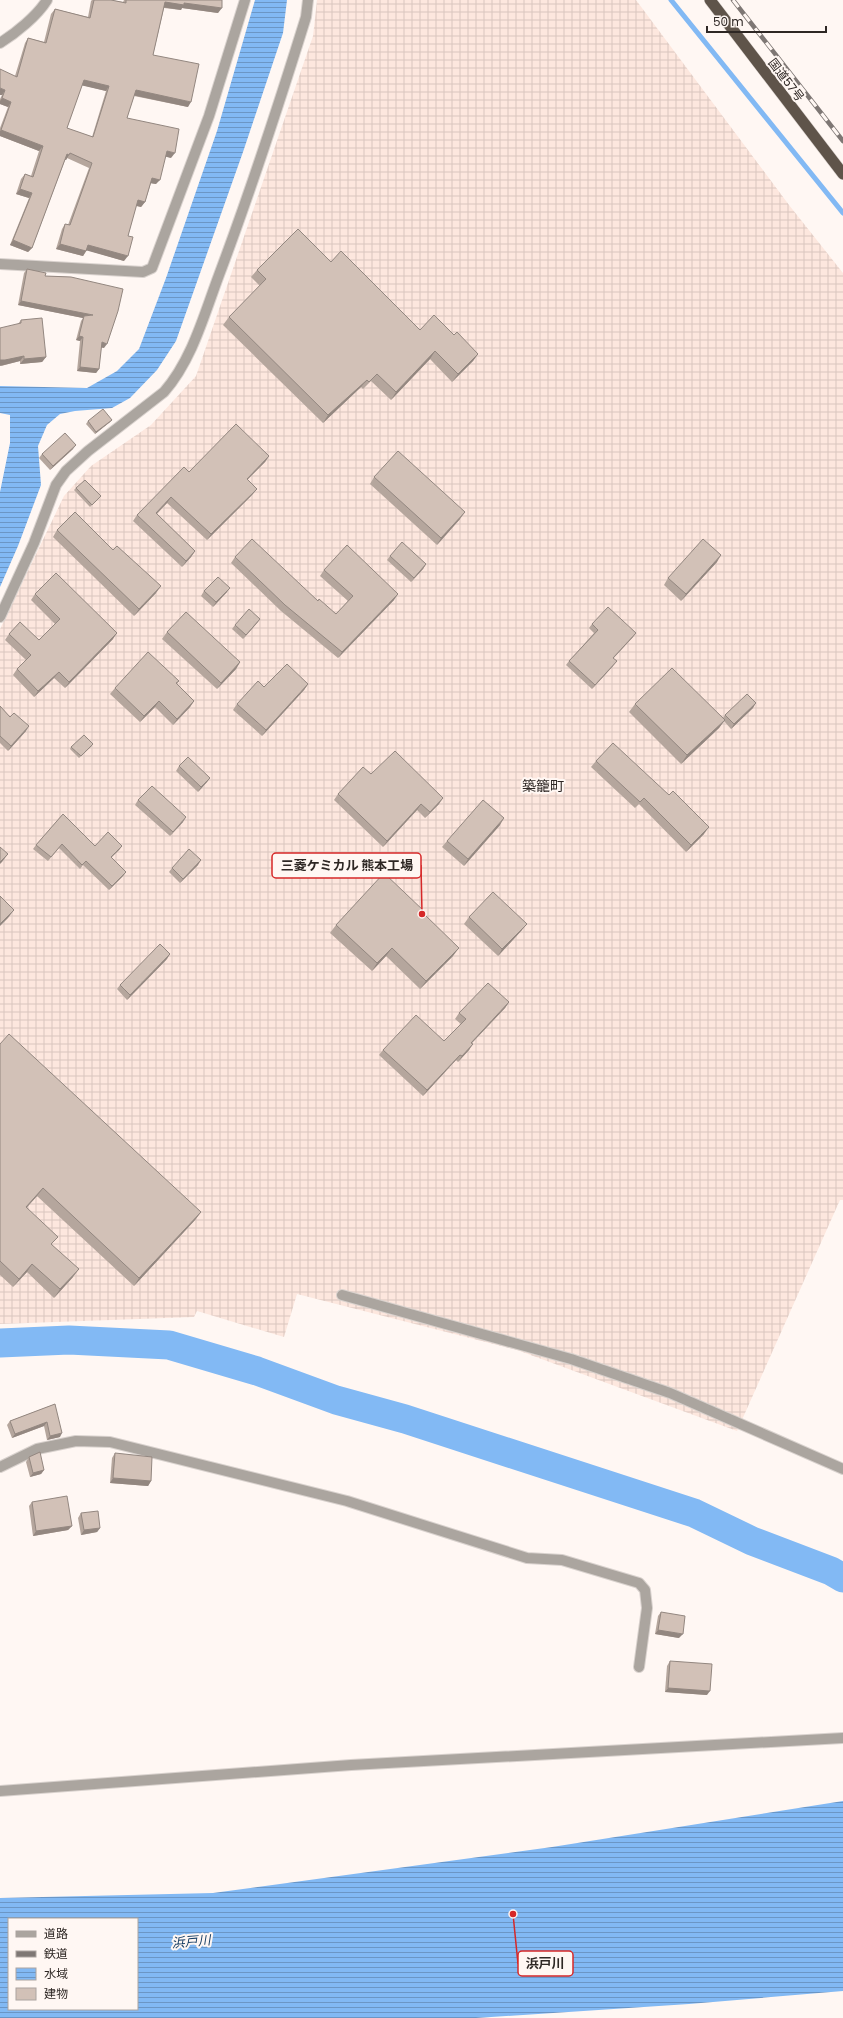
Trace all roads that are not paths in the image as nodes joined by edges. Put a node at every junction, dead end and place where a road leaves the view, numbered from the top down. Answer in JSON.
{"nodes":[{"id":1,"x":47,"y":0,"type":"edge"},
{"id":2,"x":245,"y":0,"type":"edge"},
{"id":3,"x":308,"y":0,"type":"edge"},
{"id":4,"x":710,"y":0,"type":"edge"},
{"id":5,"x":0,"y":43,"type":"edge"},
{"id":6,"x":843,"y":174,"type":"edge"},
{"id":7,"x":0,"y":264,"type":"edge"},
{"id":8,"x":0,"y":617,"type":"edge"},
{"id":9,"x":342,"y":1295,"type":"dead end"},
{"id":10,"x":0,"y":1467,"type":"edge"},
{"id":11,"x":843,"y":1469,"type":"edge"},
{"id":12,"x":639,"y":1667,"type":"dead end"},
{"id":13,"x":843,"y":1738,"type":"edge"},
{"id":14,"x":0,"y":1791,"type":"edge"}],
"edges":[{"from":1,"to":5,"type":"street"},
{"from":2,"to":7,"type":"street"},
{"from":3,"to":8,"type":"street"},
{"from":4,"to":6,"type":"highway","name":"国道57号"},
{"from":9,"to":11,"type":"street"},
{"from":10,"to":12,"type":"street"},
{"from":13,"to":14,"type":"street"}]}
